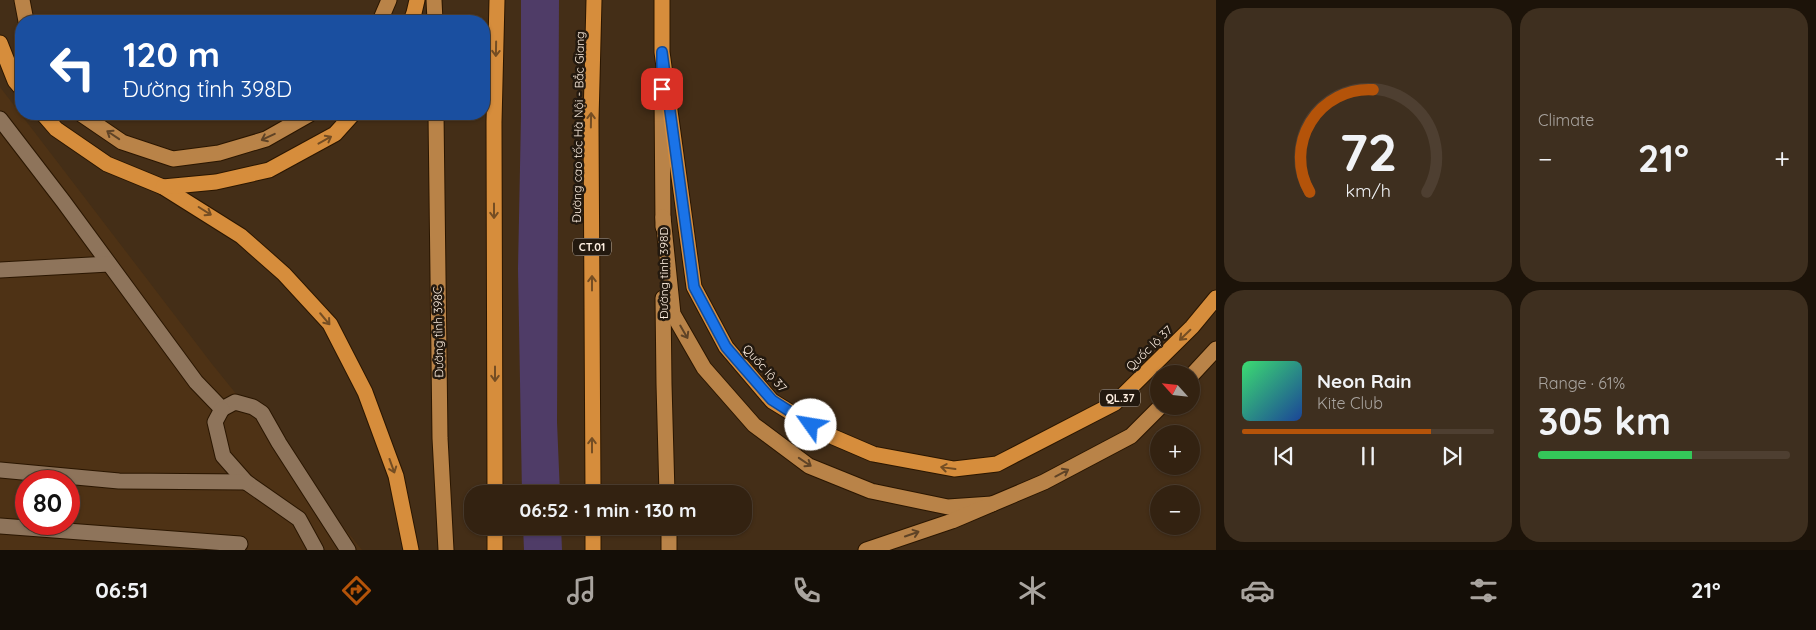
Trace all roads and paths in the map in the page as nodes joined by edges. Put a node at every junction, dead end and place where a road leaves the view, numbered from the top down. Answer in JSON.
{"nodes":[{"id":1,"x":22,"y":0,"type":"edge"},
{"id":2,"x":389,"y":0,"type":"edge"},
{"id":3,"x":417,"y":0,"type":"edge"},
{"id":4,"x":434,"y":0,"type":"edge"},
{"id":5,"x":497,"y":0,"type":"edge"},
{"id":6,"x":594,"y":0,"type":"edge"},
{"id":7,"x":662,"y":0,"type":"edge"},
{"id":8,"x":25,"y":15,"type":"edge"},
{"id":9,"x":383,"y":15,"type":"edge"},
{"id":10,"x":413,"y":15,"type":"edge"},
{"id":11,"x":435,"y":15,"type":"edge"},
{"id":12,"x":0,"y":43,"type":"edge"},
{"id":13,"x":662,"y":52,"type":"junction"},
{"id":14,"x":15,"y":81,"type":"edge"},
{"id":15,"x":0,"y":119,"type":"edge"},
{"id":16,"x":48,"y":120,"type":"edge"},
{"id":17,"x":90,"y":120,"type":"edge"},
{"id":18,"x":299,"y":120,"type":"edge"},
{"id":19,"x":348,"y":120,"type":"edge"},
{"id":20,"x":436,"y":120,"type":"edge"},
{"id":21,"x":163,"y":187,"type":"junction"},
{"id":22,"x":663,"y":217,"type":"junction"},
{"id":23,"x":109,"y":264,"type":"junction"},
{"id":24,"x":0,"y":270,"type":"edge"},
{"id":25,"x":1216,"y":298,"type":"edge"},
{"id":26,"x":1216,"y":349,"type":"edge"},
{"id":27,"x":1200,"y":366,"type":"edge"},
{"id":28,"x":222,"y":409,"type":"junction"},
{"id":29,"x":1152,"y":415,"type":"edge"},
{"id":30,"x":0,"y":470,"type":"edge"},
{"id":31,"x":246,"y":482,"type":"junction"},
{"id":32,"x":495,"y":485,"type":"edge"},
{"id":33,"x":593,"y":485,"type":"edge"},
{"id":34,"x":668,"y":485,"type":"edge"},
{"id":35,"x":992,"y":504,"type":"junction"},
{"id":36,"x":0,"y":526,"type":"edge"},
{"id":37,"x":495,"y":535,"type":"edge"},
{"id":38,"x":593,"y":535,"type":"edge"},
{"id":39,"x":668,"y":535,"type":"edge"},
{"id":40,"x":240,"y":544,"type":"dead end"},
{"id":41,"x":316,"y":550,"type":"edge"},
{"id":42,"x":348,"y":550,"type":"edge"},
{"id":43,"x":411,"y":550,"type":"edge"},
{"id":44,"x":446,"y":550,"type":"edge"},
{"id":45,"x":495,"y":550,"type":"edge"},
{"id":46,"x":593,"y":550,"type":"edge"},
{"id":47,"x":669,"y":550,"type":"edge"},
{"id":48,"x":866,"y":550,"type":"edge"}],
"edges":[{"from":1,"to":8,"type":"main road"},
{"from":2,"to":9,"type":"main road"},
{"from":3,"to":10,"type":"highway"},
{"from":4,"to":11,"type":"main road"},
{"from":5,"to":32,"type":"highway","one_way":true},
{"from":33,"to":6,"type":"highway","name":"Đường cao tốc Hà Nội - Bắc Giang","number":"CT.01","one_way":true},
{"from":7,"to":13,"type":"highway","name":"Quốc lộ 37","number":"QL.37"},
{"from":12,"to":14,"type":"highway"},
{"from":13,"to":22,"type":"main road","name":"Đường tỉnh 398D"},
{"from":25,"to":13,"type":"highway","name":"Quốc lộ 37","number":"QL.37","one_way":true},
{"from":15,"to":23,"type":"lane"},
{"from":16,"to":21,"type":"highway"},
{"from":18,"to":17,"type":"main road","one_way":true},
{"from":21,"to":19,"type":"highway","one_way":true},
{"from":20,"to":44,"type":"main road","name":"Đường tỉnh 398C"},
{"from":21,"to":43,"type":"highway","one_way":true},
{"from":22,"to":34,"type":"main road","name":"Đường tỉnh 398D"},
{"from":22,"to":35,"type":"main road","one_way":true},
{"from":23,"to":24,"type":"lane"},
{"from":23,"to":28,"type":"lane"},
{"from":26,"to":27,"type":"main road"},
{"from":28,"to":31,"type":"lane"},
{"from":28,"to":42,"type":"lane"},
{"from":35,"to":29,"type":"main road","one_way":true},
{"from":30,"to":31,"type":"lane"},
{"from":31,"to":41,"type":"lane"},
{"from":48,"to":35,"type":"main road","one_way":true},
{"from":36,"to":40,"type":"lane"},
{"from":37,"to":45,"type":"highway"},
{"from":38,"to":46,"type":"highway"},
{"from":39,"to":47,"type":"main road"}]}
